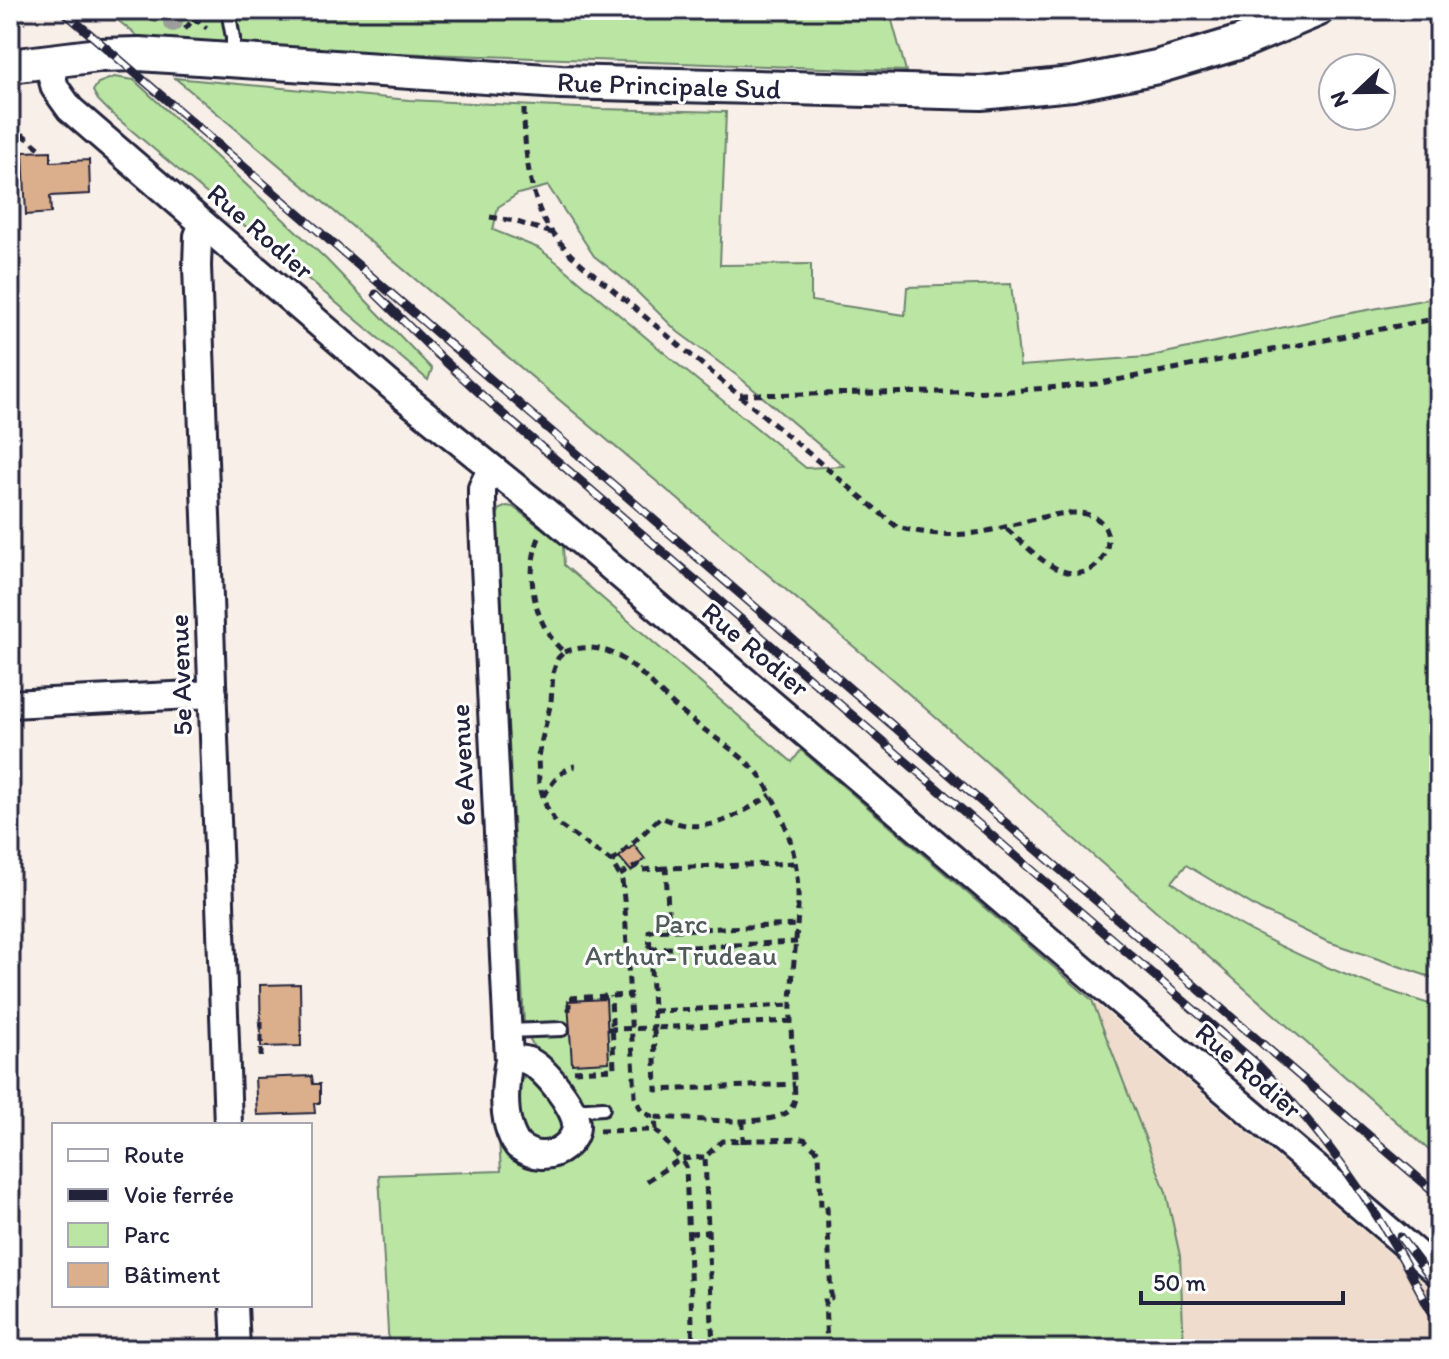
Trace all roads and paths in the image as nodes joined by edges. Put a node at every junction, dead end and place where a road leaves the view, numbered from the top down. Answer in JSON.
{"nodes":[{"id":1,"x":182,"y":10,"type":"edge"},
{"id":2,"x":202,"y":10,"type":"edge"},
{"id":3,"x":228,"y":10,"type":"edge"},
{"id":4,"x":1317,"y":10,"type":"edge"},
{"id":5,"x":194,"y":19,"type":"junction"},
{"id":6,"x":25,"y":22,"type":"dead end"},
{"id":7,"x":10,"y":24,"type":"edge"},
{"id":8,"x":183,"y":33,"type":"dead end"},
{"id":9,"x":224,"y":46,"type":"junction"},
{"id":10,"x":48,"y":62,"type":"junction"},
{"id":11,"x":10,"y":66,"type":"edge"},
{"id":12,"x":525,"y":80,"type":"junction"},
{"id":13,"x":22,"y":134,"type":"dead end"},
{"id":14,"x":43,"y":151,"type":"dead end"},
{"id":15,"x":490,"y":217,"type":"dead end"},
{"id":16,"x":203,"y":224,"type":"junction"},
{"id":17,"x":553,"y":233,"type":"junction"},
{"id":18,"x":1439,"y":318,"type":"edge"},
{"id":19,"x":739,"y":395,"type":"junction"},
{"id":20,"x":491,"y":469,"type":"junction"},
{"id":21,"x":1004,"y":527,"type":"junction"},
{"id":22,"x":543,"y":529,"type":"dead end"},
{"id":23,"x":564,"y":652,"type":"junction"},
{"id":24,"x":213,"y":694,"type":"junction"},
{"id":25,"x":10,"y":704,"type":"edge"},
{"id":26,"x":677,"y":708,"type":"junction"},
{"id":27,"x":671,"y":716,"type":"dead end"},
{"id":28,"x":575,"y":766,"type":"dead end"},
{"id":29,"x":771,"y":795,"type":"junction"},
{"id":30,"x":542,"y":796,"type":"junction"},
{"id":31,"x":666,"y":811,"type":"dead end"},
{"id":32,"x":661,"y":817,"type":"junction"},
{"id":33,"x":612,"y":862,"type":"junction"},
{"id":34,"x":797,"y":863,"type":"junction"},
{"id":35,"x":666,"y":868,"type":"junction"},
{"id":36,"x":620,"y":875,"type":"junction"},
{"id":37,"x":798,"y":925,"type":"junction"},
{"id":38,"x":669,"y":930,"type":"junction"},
{"id":39,"x":797,"y":942,"type":"junction"},
{"id":40,"x":650,"y":949,"type":"junction"},
{"id":41,"x":630,"y":995,"type":"junction"},
{"id":42,"x":611,"y":996,"type":"junction"},
{"id":43,"x":791,"y":1005,"type":"junction"},
{"id":44,"x":653,"y":1011,"type":"junction"},
{"id":45,"x":569,"y":1015,"type":"dead end"},
{"id":46,"x":261,"y":1021,"type":"dead end"},
{"id":47,"x":792,"y":1021,"type":"junction"},
{"id":48,"x":631,"y":1028,"type":"junction"},
{"id":49,"x":654,"y":1028,"type":"junction"},
{"id":50,"x":562,"y":1029,"type":"dead end"},
{"id":51,"x":610,"y":1029,"type":"junction"},
{"id":52,"x":508,"y":1031,"type":"junction"},
{"id":53,"x":261,"y":1059,"type":"dead end"},
{"id":54,"x":509,"y":1060,"type":"junction"},
{"id":55,"x":572,"y":1064,"type":"dead end"},
{"id":56,"x":795,"y":1084,"type":"junction"},
{"id":57,"x":603,"y":1108,"type":"dead end"},
{"id":58,"x":572,"y":1110,"type":"junction"},
{"id":59,"x":655,"y":1117,"type":"junction"},
{"id":60,"x":743,"y":1121,"type":"junction"},
{"id":61,"x":228,"y":1123,"type":"edge"},
{"id":62,"x":656,"y":1130,"type":"junction"},
{"id":63,"x":587,"y":1131,"type":"dead end"},
{"id":64,"x":744,"y":1142,"type":"junction"},
{"id":65,"x":705,"y":1157,"type":"junction"},
{"id":66,"x":680,"y":1159,"type":"junction"},
{"id":67,"x":647,"y":1181,"type":"dead end"},
{"id":68,"x":708,"y":1232,"type":"junction"},
{"id":69,"x":689,"y":1233,"type":"junction"},
{"id":70,"x":829,"y":1254,"type":"junction"},
{"id":71,"x":820,"y":1255,"type":"dead end"},
{"id":72,"x":1439,"y":1273,"type":"edge"},
{"id":73,"x":234,"y":1307,"type":"edge"},
{"id":74,"x":236,"y":1349,"type":"edge"},
{"id":75,"x":693,"y":1349,"type":"edge"},
{"id":76,"x":713,"y":1349,"type":"edge"},
{"id":77,"x":827,"y":1349,"type":"edge"}],
"edges":[{"from":1,"to":5,"type":"path"},
{"from":2,"to":5,"type":"path"},
{"from":3,"to":9,"type":"lane"},
{"from":4,"to":12,"type":"street","name":"Rue Principale Sud"},
{"from":5,"to":8,"type":"path"},
{"from":5,"to":9,"type":"path"},
{"from":6,"to":7,"type":"path"},
{"from":9,"to":10,"type":"street","name":"Rue Principale Sud"},
{"from":9,"to":12,"type":"street","name":"Rue Principale Sud"},
{"from":10,"to":11,"type":"street","name":"Rue Principale Sud"},
{"from":10,"to":16,"type":"street","name":"Rue Rodier"},
{"from":12,"to":17,"type":"path"},
{"from":13,"to":14,"type":"path"},
{"from":15,"to":17,"type":"path"},
{"from":16,"to":20,"type":"street","name":"Rue Rodier"},
{"from":16,"to":24,"type":"street","name":"5e Avenue"},
{"from":17,"to":19,"type":"path"},
{"from":18,"to":19,"type":"path"},
{"from":19,"to":21,"type":"path"},
{"from":20,"to":52,"type":"street","name":"6e Avenue"},
{"from":20,"to":72,"type":"street","name":"Rue Rodier"},
{"from":21,"to":21,"type":"path"},
{"from":22,"to":23,"type":"path"},
{"from":23,"to":26,"type":"path"},
{"from":23,"to":30,"type":"path"},
{"from":24,"to":25,"type":"street"},
{"from":24,"to":61,"type":"street","name":"5e Avenue"},
{"from":26,"to":27,"type":"path"},
{"from":26,"to":29,"type":"path"},
{"from":28,"to":30,"type":"path"},
{"from":29,"to":32,"type":"path"},
{"from":29,"to":34,"type":"path"},
{"from":30,"to":33,"type":"path"},
{"from":31,"to":32,"type":"path"},
{"from":32,"to":33,"type":"path"},
{"from":33,"to":36,"type":"path"},
{"from":34,"to":35,"type":"path"},
{"from":34,"to":37,"type":"path"},
{"from":35,"to":36,"type":"path"},
{"from":35,"to":38,"type":"path"},
{"from":36,"to":41,"type":"path"},
{"from":37,"to":38,"type":"path"},
{"from":37,"to":39,"type":"path"},
{"from":38,"to":40,"type":"path"},
{"from":39,"to":40,"type":"path"},
{"from":39,"to":43,"type":"path"},
{"from":40,"to":44,"type":"path"},
{"from":41,"to":42,"type":"path"},
{"from":41,"to":48,"type":"path"},
{"from":42,"to":45,"type":"path"},
{"from":42,"to":51,"type":"path"},
{"from":43,"to":44,"type":"path"},
{"from":43,"to":47,"type":"path"},
{"from":44,"to":49,"type":"path"},
{"from":46,"to":53,"type":"path"},
{"from":47,"to":49,"type":"path"},
{"from":47,"to":56,"type":"path"},
{"from":48,"to":49,"type":"path"},
{"from":48,"to":51,"type":"path"},
{"from":48,"to":59,"type":"path"},
{"from":49,"to":56,"type":"path"},
{"from":50,"to":52,"type":"lane"},
{"from":51,"to":55,"type":"path"},
{"from":52,"to":54,"type":"street","name":"6e Avenue"},
{"from":54,"to":58,"type":"street"},
{"from":54,"to":58,"type":"street","name":"6e Avenue"},
{"from":56,"to":60,"type":"path"},
{"from":57,"to":58,"type":"lane"},
{"from":59,"to":60,"type":"path"},
{"from":59,"to":62,"type":"path"},
{"from":60,"to":64,"type":"path"},
{"from":62,"to":63,"type":"path"},
{"from":62,"to":66,"type":"path"},
{"from":64,"to":65,"type":"path"},
{"from":64,"to":70,"type":"path"},
{"from":65,"to":66,"type":"path"},
{"from":65,"to":68,"type":"path"},
{"from":66,"to":67,"type":"path"},
{"from":66,"to":69,"type":"path"},
{"from":68,"to":69,"type":"path"},
{"from":68,"to":76,"type":"path"},
{"from":69,"to":75,"type":"path"},
{"from":70,"to":71,"type":"path"},
{"from":70,"to":77,"type":"path"},
{"from":73,"to":74,"type":"street"}]}
